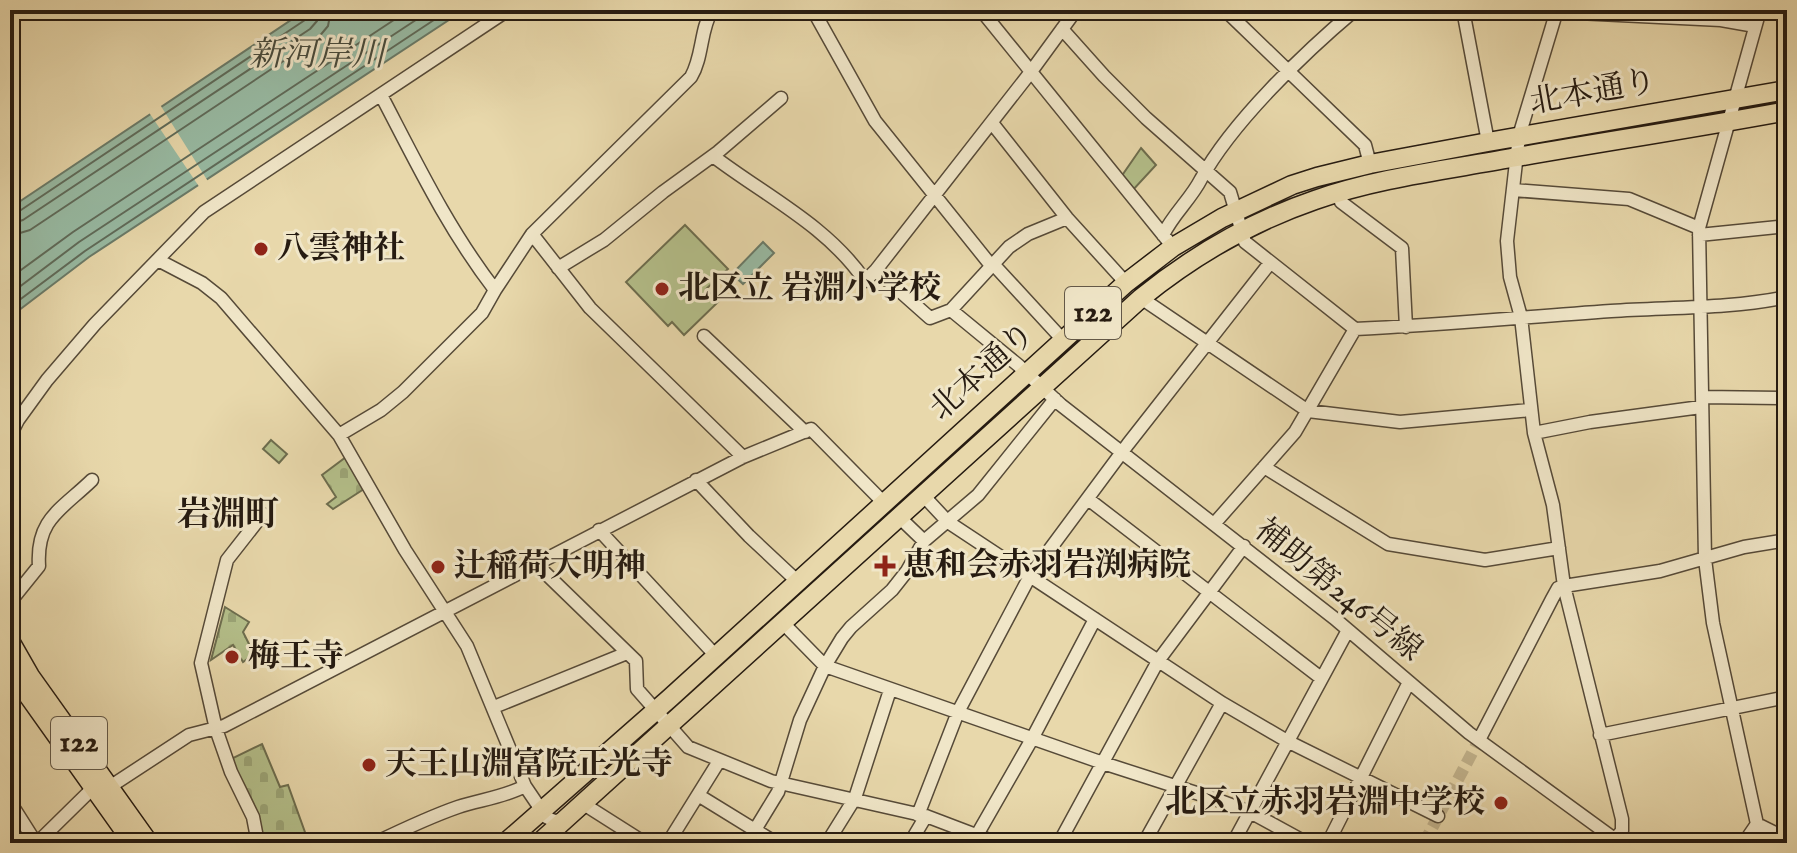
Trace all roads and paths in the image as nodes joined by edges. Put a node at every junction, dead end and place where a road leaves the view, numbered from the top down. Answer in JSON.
{"nodes":[{"id":1,"x":508,"y":10,"type":"edge"},
{"id":2,"x":712,"y":10,"type":"edge"},
{"id":3,"x":813,"y":10,"type":"edge"},
{"id":4,"x":981,"y":10,"type":"edge"},
{"id":5,"x":1076,"y":10,"type":"edge"},
{"id":6,"x":1225,"y":10,"type":"edge"},
{"id":7,"x":1355,"y":10,"type":"edge"},
{"id":8,"x":1463,"y":10,"type":"edge"},
{"id":9,"x":1760,"y":10,"type":"edge"},
{"id":10,"x":1557,"y":11,"type":"edge"},
{"id":11,"x":1755,"y":26,"type":"junction"},
{"id":12,"x":1062,"y":29,"type":"junction"},
{"id":13,"x":1289,"y":72,"type":"junction"},
{"id":14,"x":1030,"y":73,"type":"junction"},
{"id":15,"x":1787,"y":90,"type":"edge"},
{"id":16,"x":381,"y":95,"type":"junction"},
{"id":17,"x":781,"y":98,"type":"dead end"},
{"id":18,"x":1734,"y":99,"type":"junction"},
{"id":19,"x":1787,"y":111,"type":"edge"},
{"id":20,"x":1728,"y":122,"type":"junction"},
{"id":21,"x":992,"y":123,"type":"junction"},
{"id":22,"x":1519,"y":136,"type":"junction"},
{"id":23,"x":1488,"y":142,"type":"junction"},
{"id":24,"x":713,"y":156,"type":"junction"},
{"id":25,"x":1516,"y":158,"type":"junction"},
{"id":26,"x":1370,"y":164,"type":"junction"},
{"id":27,"x":1204,"y":171,"type":"junction"},
{"id":28,"x":1513,"y":190,"type":"junction"},
{"id":29,"x":1339,"y":192,"type":"junction"},
{"id":30,"x":935,"y":196,"type":"junction"},
{"id":31,"x":1236,"y":210,"type":"junction"},
{"id":32,"x":1067,"y":218,"type":"junction"},
{"id":33,"x":1787,"y":226,"type":"edge"},
{"id":34,"x":1242,"y":230,"type":"junction"},
{"id":35,"x":1699,"y":232,"type":"junction"},
{"id":36,"x":532,"y":234,"type":"junction"},
{"id":37,"x":1168,"y":241,"type":"junction"},
{"id":38,"x":158,"y":260,"type":"junction"},
{"id":39,"x":1270,"y":263,"type":"junction"},
{"id":40,"x":994,"y":265,"type":"junction"},
{"id":41,"x":558,"y":268,"type":"junction"},
{"id":42,"x":876,"y":270,"type":"junction"},
{"id":43,"x":1126,"y":283,"type":"junction"},
{"id":44,"x":495,"y":290,"type":"junction"},
{"id":45,"x":1787,"y":297,"type":"edge"},
{"id":46,"x":1141,"y":298,"type":"junction"},
{"id":47,"x":1700,"y":305,"type":"junction"},
{"id":48,"x":951,"y":310,"type":"junction"},
{"id":49,"x":1521,"y":317,"type":"junction"},
{"id":50,"x":1406,"y":327,"type":"junction"},
{"id":51,"x":1355,"y":329,"type":"junction"},
{"id":52,"x":704,"y":336,"type":"dead end"},
{"id":53,"x":1063,"y":340,"type":"junction"},
{"id":54,"x":1206,"y":344,"type":"junction"},
{"id":55,"x":1027,"y":373,"type":"junction"},
{"id":56,"x":1048,"y":393,"type":"junction"},
{"id":57,"x":1787,"y":398,"type":"edge"},
{"id":58,"x":1702,"y":402,"type":"junction"},
{"id":59,"x":1530,"y":410,"type":"junction"},
{"id":60,"x":1308,"y":411,"type":"junction"},
{"id":61,"x":805,"y":432,"type":"junction"},
{"id":62,"x":1534,"y":433,"type":"junction"},
{"id":63,"x":339,"y":435,"type":"junction"},
{"id":64,"x":10,"y":436,"type":"edge"},
{"id":65,"x":1122,"y":452,"type":"junction"},
{"id":66,"x":743,"y":457,"type":"junction"},
{"id":67,"x":1264,"y":467,"type":"junction"},
{"id":68,"x":92,"y":480,"type":"dead end"},
{"id":69,"x":696,"y":480,"type":"junction"},
{"id":70,"x":922,"y":494,"type":"junction"},
{"id":71,"x":1088,"y":499,"type":"junction"},
{"id":72,"x":891,"y":510,"type":"junction"},
{"id":73,"x":263,"y":514,"type":"dead end"},
{"id":74,"x":948,"y":522,"type":"junction"},
{"id":75,"x":1214,"y":524,"type":"junction"},
{"id":76,"x":599,"y":530,"type":"junction"},
{"id":77,"x":1787,"y":540,"type":"edge"},
{"id":78,"x":924,"y":541,"type":"junction"},
{"id":79,"x":1244,"y":546,"type":"junction"},
{"id":80,"x":1559,"y":548,"type":"junction"},
{"id":81,"x":1705,"y":559,"type":"junction"},
{"id":82,"x":535,"y":563,"type":"junction"},
{"id":83,"x":1030,"y":576,"type":"junction"},
{"id":84,"x":797,"y":581,"type":"junction"},
{"id":85,"x":1564,"y":586,"type":"junction"},
{"id":86,"x":1210,"y":592,"type":"junction"},
{"id":87,"x":10,"y":602,"type":"edge"},
{"id":88,"x":444,"y":612,"type":"junction"},
{"id":89,"x":1095,"y":619,"type":"junction"},
{"id":90,"x":782,"y":622,"type":"junction"},
{"id":91,"x":1348,"y":630,"type":"junction"},
{"id":92,"x":10,"y":641,"type":"edge"},
{"id":93,"x":627,"y":653,"type":"junction"},
{"id":94,"x":716,"y":656,"type":"junction"},
{"id":95,"x":1158,"y":661,"type":"junction"},
{"id":96,"x":825,"y":666,"type":"junction"},
{"id":97,"x":10,"y":670,"type":"edge"},
{"id":98,"x":1321,"y":678,"type":"junction"},
{"id":99,"x":1409,"y":682,"type":"junction"},
{"id":100,"x":890,"y":690,"type":"junction"},
{"id":101,"x":1787,"y":697,"type":"edge"},
{"id":102,"x":1222,"y":703,"type":"junction"},
{"id":103,"x":494,"y":707,"type":"junction"},
{"id":104,"x":1731,"y":710,"type":"junction"},
{"id":105,"x":655,"y":711,"type":"junction"},
{"id":106,"x":958,"y":712,"type":"junction"},
{"id":107,"x":668,"y":726,"type":"junction"},
{"id":108,"x":216,"y":729,"type":"junction"},
{"id":109,"x":1600,"y":735,"type":"junction"},
{"id":110,"x":1032,"y":739,"type":"junction"},
{"id":111,"x":1479,"y":740,"type":"junction"},
{"id":112,"x":1287,"y":741,"type":"junction"},
{"id":113,"x":719,"y":761,"type":"junction"},
{"id":114,"x":1103,"y":763,"type":"junction"},
{"id":115,"x":1361,"y":777,"type":"junction"},
{"id":116,"x":782,"y":782,"type":"junction"},
{"id":117,"x":525,"y":786,"type":"junction"},
{"id":118,"x":1175,"y":787,"type":"junction"},
{"id":119,"x":101,"y":789,"type":"junction"},
{"id":120,"x":698,"y":795,"type":"junction"},
{"id":121,"x":855,"y":798,"type":"junction"},
{"id":122,"x":10,"y":802,"type":"edge"},
{"id":123,"x":582,"y":803,"type":"junction"},
{"id":124,"x":541,"y":810,"type":"junction"},
{"id":125,"x":1250,"y":812,"type":"junction"},
{"id":126,"x":922,"y":816,"type":"junction"},
{"id":127,"x":1438,"y":816,"type":"dead end"},
{"id":128,"x":564,"y":820,"type":"junction"},
{"id":129,"x":1757,"y":824,"type":"junction"},
{"id":130,"x":755,"y":830,"type":"junction"},
{"id":131,"x":1787,"y":839,"type":"edge"},
{"id":132,"x":987,"y":840,"type":"edge"},
{"id":133,"x":1618,"y":841,"type":"edge"},
{"id":134,"x":37,"y":843,"type":"edge"},
{"id":135,"x":133,"y":843,"type":"edge"},
{"id":136,"x":149,"y":843,"type":"edge"},
{"id":137,"x":258,"y":843,"type":"edge"},
{"id":138,"x":375,"y":843,"type":"edge"},
{"id":139,"x":505,"y":843,"type":"edge"},
{"id":140,"x":539,"y":843,"type":"edge"},
{"id":141,"x":645,"y":843,"type":"edge"},
{"id":142,"x":668,"y":843,"type":"edge"},
{"id":143,"x":747,"y":843,"type":"edge"},
{"id":144,"x":776,"y":843,"type":"edge"},
{"id":145,"x":827,"y":843,"type":"edge"},
{"id":146,"x":910,"y":843,"type":"edge"},
{"id":147,"x":1059,"y":843,"type":"edge"},
{"id":148,"x":1144,"y":843,"type":"edge"},
{"id":149,"x":1233,"y":843,"type":"edge"},
{"id":150,"x":1307,"y":843,"type":"edge"},
{"id":151,"x":1328,"y":843,"type":"edge"},
{"id":152,"x":1744,"y":843,"type":"edge"}],
"edges":[{"from":1,"to":16,"type":"street"},
{"from":2,"to":36,"type":"street"},
{"from":3,"to":30,"type":"street"},
{"from":4,"to":14,"type":"street"},
{"from":5,"to":12,"type":"street"},
{"from":6,"to":13,"type":"street"},
{"from":7,"to":13,"type":"street"},
{"from":8,"to":23,"type":"street"},
{"from":9,"to":11,"type":"street"},
{"from":10,"to":11,"type":"street"},
{"from":10,"to":22,"type":"street"},
{"from":11,"to":18,"type":"street"},
{"from":12,"to":14,"type":"street"},
{"from":12,"to":27,"type":"street"},
{"from":13,"to":26,"type":"street"},
{"from":13,"to":27,"type":"street"},
{"from":14,"to":21,"type":"street"},
{"from":14,"to":37,"type":"street"},
{"from":15,"to":18,"type":"highway","name":"北本通り","number":"122"},
{"from":16,"to":38,"type":"street"},
{"from":16,"to":44,"type":"street"},
{"from":17,"to":24,"type":"street"},
{"from":18,"to":20,"type":"street"},
{"from":18,"to":22,"type":"highway","name":"北本通り","number":"122"},
{"from":19,"to":20,"type":"highway","name":"北本通り","number":"122"},
{"from":20,"to":25,"type":"highway","name":"北本通り","number":"122"},
{"from":20,"to":35,"type":"street"},
{"from":21,"to":30,"type":"street"},
{"from":21,"to":32,"type":"street"},
{"from":22,"to":23,"type":"highway","name":"北本通り","number":"122"},
{"from":22,"to":25,"type":"street"},
{"from":23,"to":26,"type":"highway","name":"北本通り","number":"122"},
{"from":24,"to":41,"type":"street"},
{"from":24,"to":42,"type":"street"},
{"from":25,"to":28,"type":"street"},
{"from":25,"to":29,"type":"highway","name":"北本通り","number":"122"},
{"from":26,"to":31,"type":"highway","name":"北本通り","number":"122"},
{"from":27,"to":31,"type":"street"},
{"from":27,"to":37,"type":"street"},
{"from":28,"to":35,"type":"street"},
{"from":28,"to":49,"type":"street"},
{"from":29,"to":34,"type":"highway","name":"北本通り","number":"122"},
{"from":29,"to":50,"type":"street"},
{"from":30,"to":40,"type":"street"},
{"from":30,"to":42,"type":"street"},
{"from":31,"to":34,"type":"street"},
{"from":31,"to":37,"type":"highway","name":"北本通り","number":"122"},
{"from":32,"to":40,"type":"street"},
{"from":32,"to":43,"type":"street"},
{"from":33,"to":35,"type":"street"},
{"from":34,"to":39,"type":"street"},
{"from":34,"to":46,"type":"highway","name":"北本通り","number":"122"},
{"from":35,"to":47,"type":"street"},
{"from":36,"to":41,"type":"street"},
{"from":36,"to":44,"type":"street"},
{"from":37,"to":43,"type":"highway","name":"北本通り","number":"122"},
{"from":38,"to":63,"type":"street"},
{"from":38,"to":64,"type":"street"},
{"from":39,"to":51,"type":"street"},
{"from":39,"to":54,"type":"street"},
{"from":40,"to":48,"type":"street"},
{"from":40,"to":53,"type":"street"},
{"from":41,"to":66,"type":"street"},
{"from":42,"to":48,"type":"street"},
{"from":43,"to":53,"type":"highway","name":"北本通り","number":"122"},
{"from":44,"to":63,"type":"street"},
{"from":45,"to":47,"type":"street"},
{"from":46,"to":54,"type":"street"},
{"from":46,"to":56,"type":"highway","name":"北本通り","number":"122"},
{"from":47,"to":49,"type":"street"},
{"from":47,"to":58,"type":"street"},
{"from":48,"to":55,"type":"street","name":"補助第246号線"},
{"from":49,"to":50,"type":"street"},
{"from":49,"to":59,"type":"street"},
{"from":50,"to":51,"type":"street"},
{"from":51,"to":60,"type":"street"},
{"from":52,"to":61,"type":"street"},
{"from":53,"to":55,"type":"highway","name":"北本通り","number":"122"},
{"from":54,"to":60,"type":"street"},
{"from":54,"to":65,"type":"street"},
{"from":55,"to":56,"type":"street","name":"補助第246号線"},
{"from":55,"to":72,"type":"highway","name":"北本通り","number":"122"},
{"from":56,"to":65,"type":"street","name":"補助第246号線"},
{"from":56,"to":70,"type":"highway","name":"北本通り","number":"122"},
{"from":56,"to":74,"type":"street"},
{"from":57,"to":58,"type":"street"},
{"from":58,"to":62,"type":"street"},
{"from":58,"to":81,"type":"street"},
{"from":59,"to":60,"type":"street"},
{"from":59,"to":62,"type":"street"},
{"from":60,"to":67,"type":"street"},
{"from":61,"to":66,"type":"street"},
{"from":61,"to":72,"type":"street"},
{"from":62,"to":80,"type":"street"},
{"from":63,"to":88,"type":"street"},
{"from":65,"to":71,"type":"street"},
{"from":65,"to":75,"type":"street","name":"補助第246号線"},
{"from":66,"to":69,"type":"street"},
{"from":67,"to":75,"type":"street"},
{"from":67,"to":80,"type":"street"},
{"from":68,"to":87,"type":"street"},
{"from":69,"to":76,"type":"street"},
{"from":69,"to":84,"type":"street"},
{"from":70,"to":72,"type":"highway","name":"北本通り","number":"122"},
{"from":70,"to":74,"type":"street"},
{"from":71,"to":83,"type":"street"},
{"from":71,"to":86,"type":"street"},
{"from":72,"to":78,"type":"street"},
{"from":72,"to":84,"type":"highway","name":"北本通り","number":"122"},
{"from":72,"to":90,"type":"highway","name":"北本通り","number":"122"},
{"from":73,"to":108,"type":"street"},
{"from":74,"to":78,"type":"street"},
{"from":74,"to":83,"type":"street"},
{"from":75,"to":79,"type":"street","name":"補助第246号線"},
{"from":76,"to":82,"type":"street"},
{"from":76,"to":94,"type":"street"},
{"from":77,"to":81,"type":"street"},
{"from":78,"to":96,"type":"street"},
{"from":79,"to":86,"type":"street"},
{"from":79,"to":91,"type":"street","name":"補助第246号線"},
{"from":80,"to":85,"type":"street"},
{"from":81,"to":85,"type":"street"},
{"from":81,"to":104,"type":"street"},
{"from":82,"to":88,"type":"street"},
{"from":82,"to":93,"type":"street"},
{"from":83,"to":89,"type":"street"},
{"from":83,"to":106,"type":"street"},
{"from":84,"to":94,"type":"highway","name":"北本通り","number":"122"},
{"from":85,"to":109,"type":"street"},
{"from":85,"to":111,"type":"street"},
{"from":86,"to":95,"type":"street"},
{"from":86,"to":98,"type":"street"},
{"from":88,"to":103,"type":"street"},
{"from":88,"to":108,"type":"street"},
{"from":89,"to":95,"type":"street"},
{"from":89,"to":110,"type":"street"},
{"from":90,"to":96,"type":"street"},
{"from":90,"to":107,"type":"highway","name":"北本通り","number":"122"},
{"from":91,"to":98,"type":"street"},
{"from":91,"to":99,"type":"street","name":"補助第246号線"},
{"from":92,"to":119,"type":"highway","number":"122"},
{"from":93,"to":103,"type":"street"},
{"from":93,"to":105,"type":"street"},
{"from":94,"to":105,"type":"highway","name":"北本通り","number":"122"},
{"from":95,"to":102,"type":"street"},
{"from":95,"to":114,"type":"street"},
{"from":96,"to":100,"type":"street"},
{"from":96,"to":116,"type":"street"},
{"from":97,"to":119,"type":"highway","number":"122"},
{"from":98,"to":112,"type":"street"},
{"from":99,"to":111,"type":"street","name":"補助第246号線"},
{"from":99,"to":115,"type":"street"},
{"from":100,"to":106,"type":"street"},
{"from":100,"to":121,"type":"street"},
{"from":101,"to":104,"type":"street"},
{"from":102,"to":112,"type":"street"},
{"from":102,"to":118,"type":"street"},
{"from":103,"to":117,"type":"street"},
{"from":104,"to":109,"type":"street"},
{"from":104,"to":129,"type":"street"},
{"from":105,"to":107,"type":"street"},
{"from":105,"to":124,"type":"highway","name":"北本通り","number":"122"},
{"from":106,"to":110,"type":"street"},
{"from":106,"to":126,"type":"street"},
{"from":107,"to":113,"type":"street"},
{"from":107,"to":123,"type":"highway","name":"北本通り","number":"122"},
{"from":108,"to":119,"type":"street"},
{"from":108,"to":137,"type":"street"},
{"from":109,"to":133,"type":"street"},
{"from":110,"to":114,"type":"street"},
{"from":110,"to":132,"type":"street"},
{"from":111,"to":133,"type":"street","name":"補助第246号線"},
{"from":112,"to":115,"type":"street"},
{"from":112,"to":125,"type":"street"},
{"from":113,"to":116,"type":"street"},
{"from":113,"to":120,"type":"street"},
{"from":114,"to":118,"type":"street"},
{"from":114,"to":147,"type":"street"},
{"from":115,"to":127,"type":"street"},
{"from":115,"to":151,"type":"street"},
{"from":116,"to":121,"type":"street"},
{"from":116,"to":130,"type":"street"},
{"from":117,"to":124,"type":"street"},
{"from":117,"to":138,"type":"street"},
{"from":118,"to":125,"type":"street"},
{"from":118,"to":148,"type":"street"},
{"from":119,"to":134,"type":"street"},
{"from":119,"to":135,"type":"highway","number":"122"},
{"from":119,"to":136,"type":"highway","number":"122"},
{"from":120,"to":130,"type":"street"},
{"from":120,"to":142,"type":"street"},
{"from":121,"to":126,"type":"street"},
{"from":121,"to":145,"type":"street"},
{"from":122,"to":134,"type":"street"},
{"from":123,"to":128,"type":"highway","name":"北本通り","number":"122"},
{"from":123,"to":141,"type":"street"},
{"from":124,"to":128,"type":"street"},
{"from":124,"to":139,"type":"highway","name":"北本通り","number":"122"},
{"from":125,"to":149,"type":"street"},
{"from":125,"to":150,"type":"street"},
{"from":126,"to":132,"type":"street"},
{"from":126,"to":146,"type":"street"},
{"from":128,"to":140,"type":"highway","name":"北本通り","number":"122"},
{"from":129,"to":131,"type":"street"},
{"from":129,"to":152,"type":"street"},
{"from":130,"to":143,"type":"street"},
{"from":130,"to":144,"type":"street"}]}
